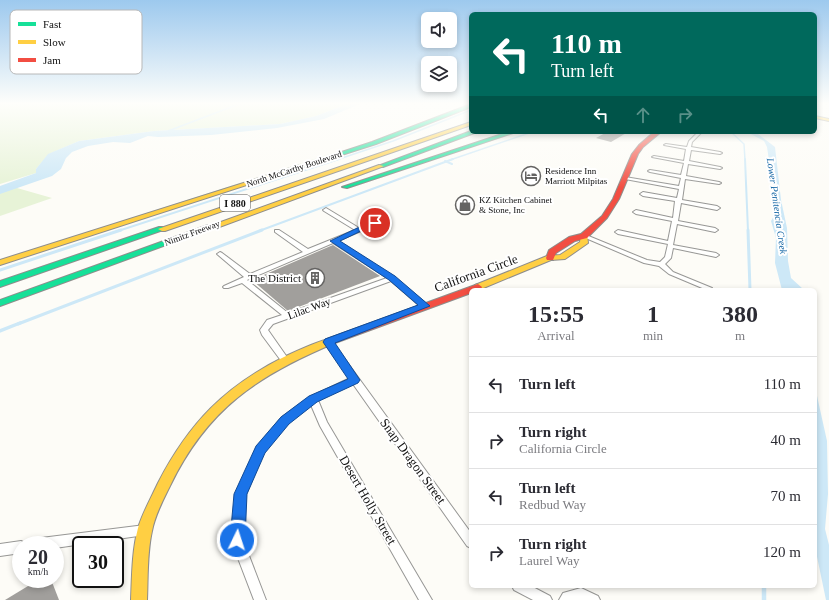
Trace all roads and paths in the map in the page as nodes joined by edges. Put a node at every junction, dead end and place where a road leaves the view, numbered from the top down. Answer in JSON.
{"nodes":[{"id":1,"x":390,"y":132,"type":"edge"},
{"id":2,"x":427,"y":132,"type":"edge"},
{"id":3,"x":445,"y":132,"type":"edge"},
{"id":4,"x":469,"y":134,"type":"edge"},
{"id":5,"x":492,"y":134,"type":"edge"},
{"id":6,"x":506,"y":134,"type":"edge"},
{"id":7,"x":655,"y":134,"type":"edge"},
{"id":8,"x":698,"y":134,"type":"edge"},
{"id":9,"x":470,"y":144,"type":"junction"},
{"id":10,"x":666,"y":145,"type":"dead end"},
{"id":11,"x":689,"y":149,"type":"junction"},
{"id":12,"x":720,"y":153,"type":"dead end"},
{"id":13,"x":380,"y":154,"type":"junction"},
{"id":14,"x":654,"y":157,"type":"dead end"},
{"id":15,"x":686,"y":162,"type":"junction"},
{"id":16,"x":720,"y":168,"type":"dead end"},
{"id":17,"x":650,"y":171,"type":"dead end"},
{"id":18,"x":684,"y":177,"type":"junction"},
{"id":19,"x":625,"y":178,"type":"junction"},
{"id":20,"x":719,"y":183,"type":"dead end"},
{"id":21,"x":680,"y":188,"type":"junction"},
{"id":22,"x":643,"y":194,"type":"dead end"},
{"id":23,"x":678,"y":201,"type":"junction"},
{"id":24,"x":262,"y":208,"type":"junction"},
{"id":25,"x":717,"y":208,"type":"dead end"},
{"id":26,"x":326,"y":210,"type":"dead end"},
{"id":27,"x":636,"y":212,"type":"dead end"},
{"id":28,"x":674,"y":221,"type":"junction"},
{"id":29,"x":375,"y":223,"type":"dead end"},
{"id":30,"x":103,"y":227,"type":"junction"},
{"id":31,"x":359,"y":230,"type":"junction"},
{"id":32,"x":715,"y":230,"type":"dead end"},
{"id":33,"x":277,"y":231,"type":"dead end"},
{"id":34,"x":618,"y":232,"type":"dead end"},
{"id":35,"x":584,"y":236,"type":"junction"},
{"id":36,"x":334,"y":241,"type":"junction"},
{"id":37,"x":670,"y":244,"type":"junction"},
{"id":38,"x":308,"y":252,"type":"junction"},
{"id":39,"x":220,"y":254,"type":"dead end"},
{"id":40,"x":716,"y":255,"type":"dead end"},
{"id":41,"x":0,"y":256,"type":"edge"},
{"id":42,"x":0,"y":263,"type":"edge"},
{"id":43,"x":661,"y":264,"type":"junction"},
{"id":44,"x":392,"y":278,"type":"junction"},
{"id":45,"x":246,"y":279,"type":"junction"},
{"id":46,"x":0,"y":284,"type":"edge"},
{"id":47,"x":226,"y":287,"type":"dead end"},
{"id":48,"x":475,"y":288,"type":"edge"},
{"id":49,"x":708,"y":288,"type":"edge"},
{"id":50,"x":469,"y":290,"type":"edge"},
{"id":51,"x":0,"y":303,"type":"edge"},
{"id":52,"x":425,"y":306,"type":"junction"},
{"id":53,"x":287,"y":316,"type":"junction"},
{"id":54,"x":328,"y":342,"type":"junction"},
{"id":55,"x":285,"y":360,"type":"junction"},
{"id":56,"x":354,"y":380,"type":"junction"},
{"id":57,"x":313,"y":399,"type":"junction"},
{"id":58,"x":145,"y":530,"type":"junction"},
{"id":59,"x":469,"y":539,"type":"edge"},
{"id":60,"x":64,"y":541,"type":"edge"},
{"id":61,"x":12,"y":548,"type":"edge"},
{"id":62,"x":0,"y":550,"type":"edge"},
{"id":63,"x":522,"y":588,"type":"edge"},
{"id":64,"x":139,"y":600,"type":"edge"},
{"id":65,"x":260,"y":600,"type":"edge"},
{"id":66,"x":426,"y":600,"type":"edge"},
{"id":67,"x":546,"y":600,"type":"edge"},
{"id":68,"x":565,"y":600,"type":"edge"},
{"id":69,"x":594,"y":600,"type":"edge"}],
"edges":[{"from":1,"to":30,"type":"main road","name":"North McCarthy Boulevard"},
{"from":2,"to":13,"type":"main road"},
{"from":3,"to":13,"type":"main road","name":"Nimitz Freeway","number":"I 880"},
{"from":4,"to":24,"type":"main road","name":"Nimitz Freeway","number":"I 880"},
{"from":5,"to":9,"type":"main road"},
{"from":6,"to":9,"type":"main road"},
{"from":7,"to":19,"type":"main road","name":"California Circle"},
{"from":8,"to":11,"type":"street"},
{"from":9,"to":24,"type":"main road"},
{"from":10,"to":11,"type":"street"},
{"from":11,"to":12,"type":"street"},
{"from":11,"to":15,"type":"street"},
{"from":13,"to":46,"type":"main road","name":"Nimitz Freeway","number":"I 880"},
{"from":14,"to":15,"type":"street"},
{"from":15,"to":16,"type":"street"},
{"from":15,"to":18,"type":"street"},
{"from":17,"to":18,"type":"street"},
{"from":18,"to":20,"type":"street"},
{"from":18,"to":21,"type":"street"},
{"from":19,"to":21,"type":"street"},
{"from":19,"to":35,"type":"main road","name":"California Circle"},
{"from":21,"to":23,"type":"street"},
{"from":22,"to":23,"type":"street"},
{"from":23,"to":25,"type":"street"},
{"from":23,"to":28,"type":"street"},
{"from":24,"to":51,"type":"main road","name":"Nimitz Freeway","number":"I 880"},
{"from":26,"to":31,"type":"street"},
{"from":27,"to":28,"type":"street"},
{"from":28,"to":32,"type":"street"},
{"from":28,"to":37,"type":"street"},
{"from":29,"to":31,"type":"street"},
{"from":30,"to":41,"type":"main road","name":"North McCarthy Boulevard"},
{"from":30,"to":42,"type":"main road","name":"North McCarthy Boulevard"},
{"from":31,"to":36,"type":"street"},
{"from":33,"to":38,"type":"street"},
{"from":34,"to":37,"type":"street"},
{"from":35,"to":43,"type":"street"},
{"from":35,"to":48,"type":"main road","name":"California Circle"},
{"from":36,"to":38,"type":"street"},
{"from":36,"to":44,"type":"street"},
{"from":37,"to":40,"type":"street"},
{"from":37,"to":43,"type":"street"},
{"from":38,"to":45,"type":"street"},
{"from":39,"to":45,"type":"street"},
{"from":43,"to":49,"type":"street"},
{"from":44,"to":52,"type":"street"},
{"from":44,"to":53,"type":"street","name":"Lilac Way"},
{"from":45,"to":47,"type":"street"},
{"from":45,"to":53,"type":"street"},
{"from":50,"to":52,"type":"main road","name":"California Circle"},
{"from":52,"to":54,"type":"main road","name":"California Circle"},
{"from":53,"to":55,"type":"street","name":"Lilac Way"},
{"from":54,"to":55,"type":"main road","name":"California Circle"},
{"from":54,"to":56,"type":"street","name":"Snap Dragon Street"},
{"from":55,"to":58,"type":"main road","name":"California Circle"},
{"from":56,"to":57,"type":"street"},
{"from":56,"to":59,"type":"street","name":"Snap Dragon Street"},
{"from":57,"to":65,"type":"street"},
{"from":57,"to":66,"type":"street","name":"Desert Holly Street"},
{"from":58,"to":60,"type":"street"},
{"from":58,"to":64,"type":"main road","name":"California Circle"},
{"from":61,"to":62,"type":"street"},
{"from":63,"to":67,"type":"street"},
{"from":68,"to":69,"type":"street"}]}
